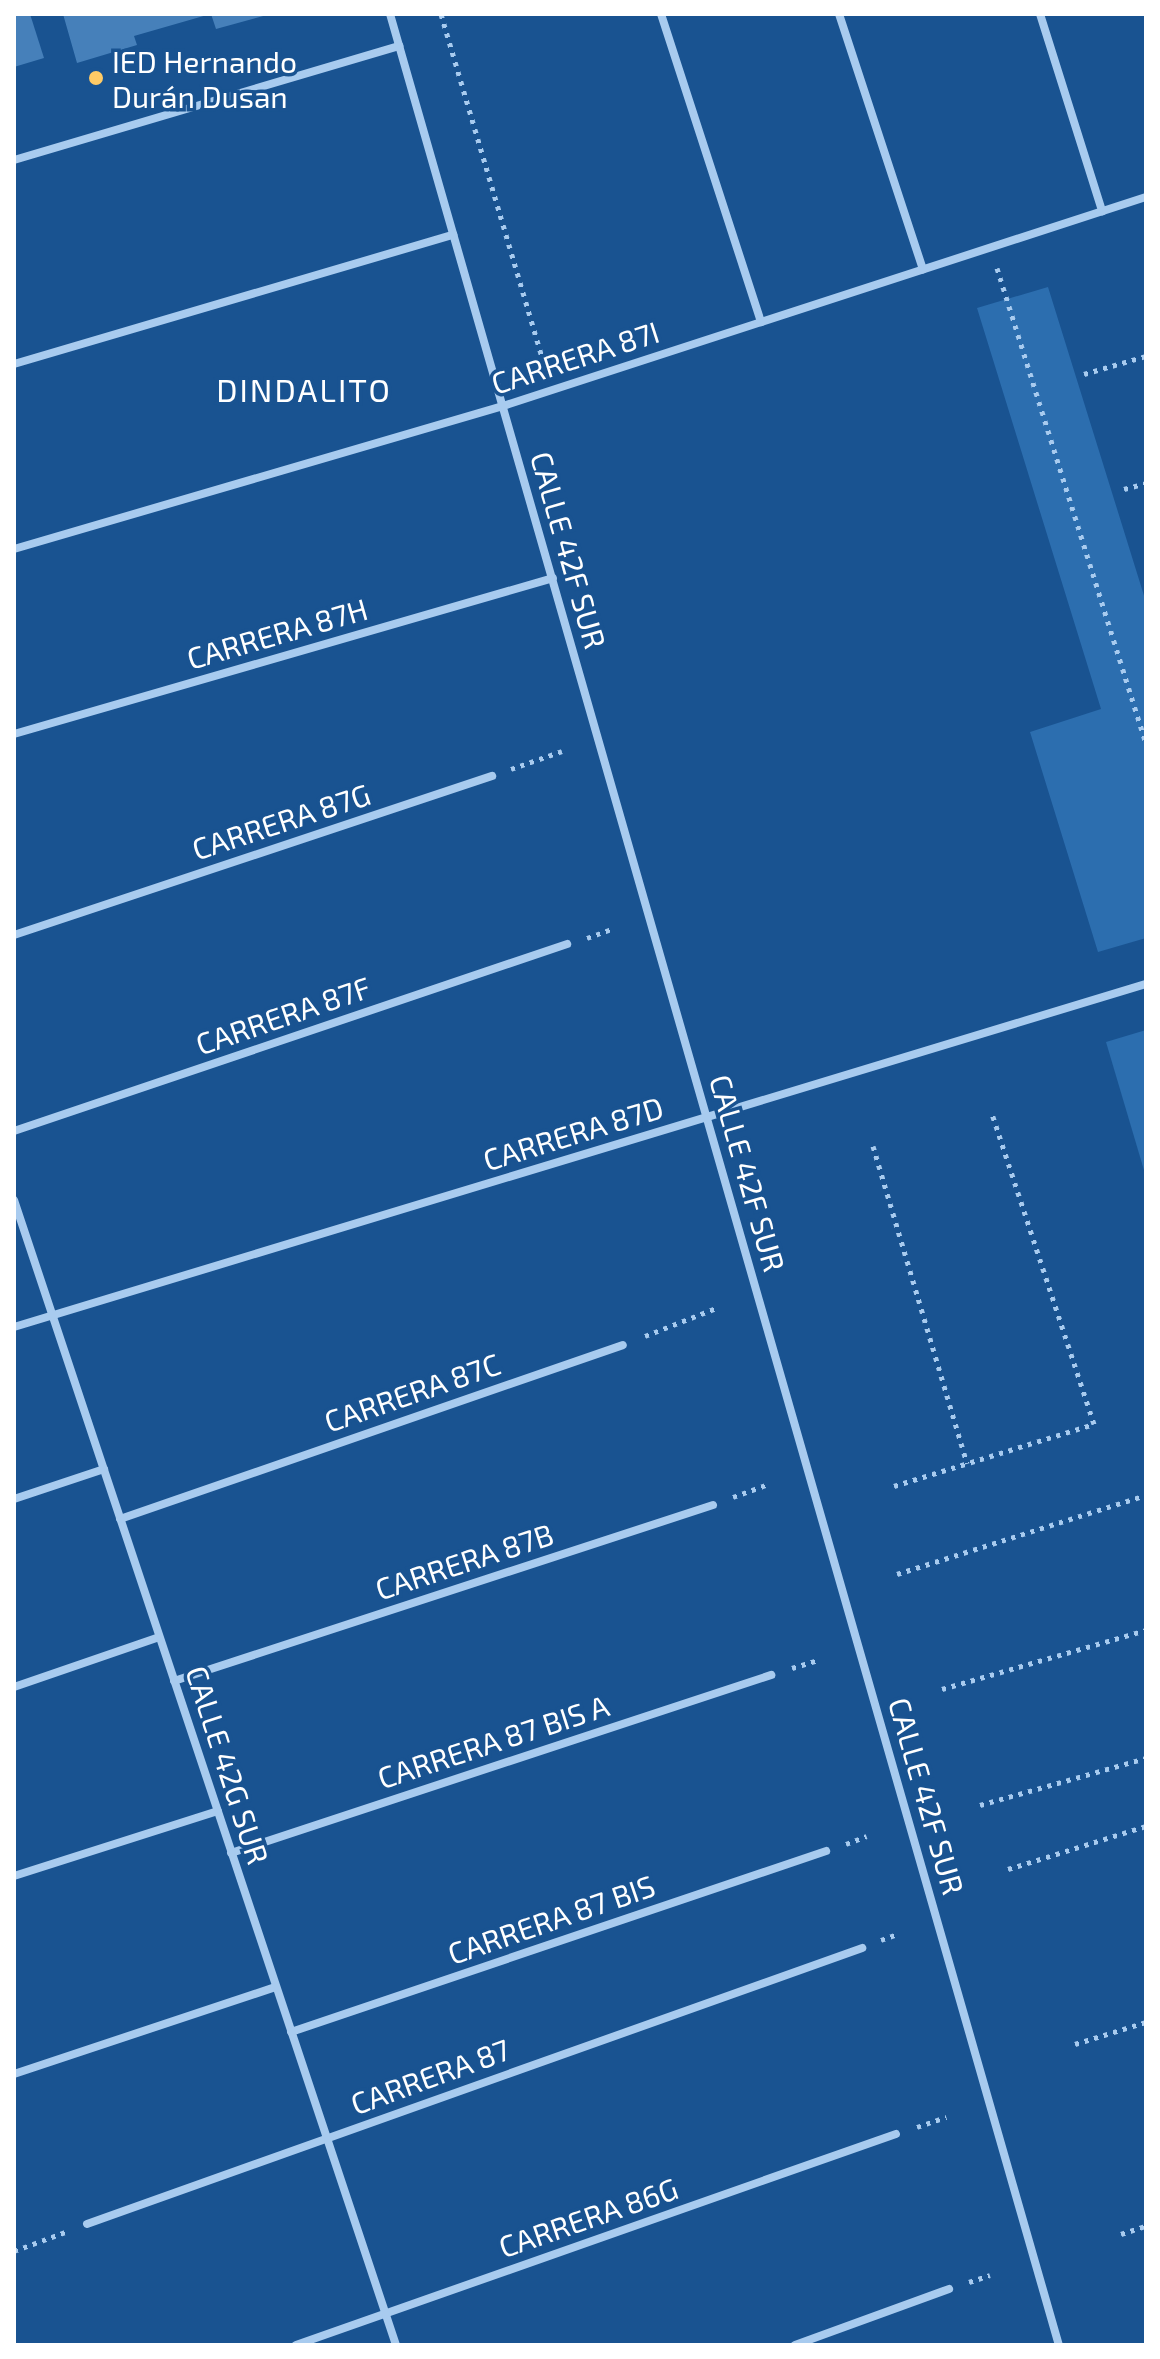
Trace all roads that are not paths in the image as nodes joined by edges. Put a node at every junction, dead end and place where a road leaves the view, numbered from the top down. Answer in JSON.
{"nodes":[{"id":1,"x":390,"y":14,"type":"edge"},
{"id":2,"x":661,"y":14,"type":"edge"},
{"id":3,"x":839,"y":14,"type":"edge"},
{"id":4,"x":1040,"y":14,"type":"edge"},
{"id":5,"x":399,"y":46,"type":"junction"},
{"id":6,"x":14,"y":160,"type":"edge"},
{"id":7,"x":1146,"y":197,"type":"edge"},
{"id":8,"x":1102,"y":211,"type":"junction"},
{"id":9,"x":453,"y":235,"type":"junction"},
{"id":10,"x":923,"y":270,"type":"junction"},
{"id":11,"x":761,"y":322,"type":"junction"},
{"id":12,"x":14,"y":364,"type":"edge"},
{"id":13,"x":503,"y":406,"type":"junction"},
{"id":14,"x":14,"y":549,"type":"edge"},
{"id":15,"x":553,"y":578,"type":"junction"},
{"id":16,"x":14,"y":734,"type":"edge"},
{"id":17,"x":492,"y":776,"type":"road end"},
{"id":18,"x":14,"y":935,"type":"edge"},
{"id":19,"x":567,"y":944,"type":"dead end"},
{"id":20,"x":1146,"y":984,"type":"edge"},
{"id":21,"x":707,"y":1117,"type":"junction"},
{"id":22,"x":14,"y":1131,"type":"edge"},
{"id":23,"x":14,"y":1200,"type":"edge"},
{"id":24,"x":52,"y":1315,"type":"junction"},
{"id":25,"x":14,"y":1327,"type":"edge"},
{"id":26,"x":623,"y":1345,"type":"road end"},
{"id":27,"x":104,"y":1469,"type":"junction"},
{"id":28,"x":14,"y":1499,"type":"edge"},
{"id":29,"x":713,"y":1505,"type":"road end"},
{"id":30,"x":120,"y":1519,"type":"junction"},
{"id":31,"x":159,"y":1637,"type":"junction"},
{"id":32,"x":771,"y":1675,"type":"dead end"},
{"id":33,"x":174,"y":1681,"type":"junction"},
{"id":34,"x":14,"y":1687,"type":"edge"},
{"id":35,"x":218,"y":1811,"type":"junction"},
{"id":36,"x":826,"y":1851,"type":"dead end"},
{"id":37,"x":231,"y":1853,"type":"junction"},
{"id":38,"x":14,"y":1876,"type":"edge"},
{"id":39,"x":862,"y":1948,"type":"dead end"},
{"id":40,"x":276,"y":1987,"type":"junction"},
{"id":41,"x":291,"y":2032,"type":"junction"},
{"id":42,"x":14,"y":2074,"type":"edge"},
{"id":43,"x":896,"y":2134,"type":"dead end"},
{"id":44,"x":327,"y":2138,"type":"junction"},
{"id":45,"x":87,"y":2224,"type":"road end"},
{"id":46,"x":949,"y":2289,"type":"dead end"},
{"id":47,"x":385,"y":2314,"type":"junction"},
{"id":48,"x":296,"y":2345,"type":"edge"},
{"id":49,"x":396,"y":2345,"type":"edge"},
{"id":50,"x":795,"y":2345,"type":"edge"},
{"id":51,"x":1059,"y":2345,"type":"edge"}],
"edges":[{"from":1,"to":5,"type":"street","name":"CALLE 42F SUR"},
{"from":2,"to":11,"type":"street"},
{"from":3,"to":10,"type":"street"},
{"from":4,"to":8,"type":"street"},
{"from":5,"to":6,"type":"street"},
{"from":5,"to":9,"type":"street","name":"CALLE 42F SUR"},
{"from":7,"to":8,"type":"street","name":"CARRERA 87I"},
{"from":8,"to":10,"type":"street","name":"CARRERA 87I"},
{"from":9,"to":12,"type":"street"},
{"from":9,"to":13,"type":"street","name":"CALLE 42F SUR"},
{"from":10,"to":11,"type":"street","name":"CARRERA 87I"},
{"from":11,"to":13,"type":"street","name":"CARRERA 87I"},
{"from":13,"to":14,"type":"street","name":"CARRERA 87I"},
{"from":13,"to":15,"type":"street","name":"CALLE 42F SUR"},
{"from":15,"to":16,"type":"street","name":"CARRERA 87H"},
{"from":15,"to":21,"type":"street","name":"CALLE 42F SUR"},
{"from":17,"to":18,"type":"street","name":"CARRERA 87G"},
{"from":19,"to":22,"type":"street","name":"CARRERA 87F"},
{"from":20,"to":21,"type":"street","name":"CARRERA 87D"},
{"from":21,"to":24,"type":"street","name":"CARRERA 87D"},
{"from":21,"to":51,"type":"street","name":"CALLE 42F SUR"},
{"from":23,"to":24,"type":"street","name":"CALLE 42G SUR"},
{"from":24,"to":25,"type":"street","name":"CARRERA 87D"},
{"from":24,"to":27,"type":"street","name":"CALLE 42G SUR"},
{"from":26,"to":30,"type":"street","name":"CARRERA 87C"},
{"from":27,"to":28,"type":"street"},
{"from":27,"to":30,"type":"street","name":"CALLE 42G SUR"},
{"from":29,"to":33,"type":"street","name":"CARRERA 87B"},
{"from":30,"to":31,"type":"street","name":"CALLE 42G SUR"},
{"from":31,"to":33,"type":"street","name":"CALLE 42G SUR"},
{"from":31,"to":34,"type":"street"},
{"from":32,"to":37,"type":"street","name":"CARRERA 87 BIS A"},
{"from":33,"to":35,"type":"street","name":"CALLE 42G SUR"},
{"from":35,"to":37,"type":"street","name":"CALLE 42G SUR"},
{"from":35,"to":38,"type":"street"},
{"from":36,"to":41,"type":"street","name":"CARRERA 87 BIS"},
{"from":37,"to":40,"type":"street","name":"CALLE 42G SUR"},
{"from":39,"to":44,"type":"street","name":"CARRERA 87"},
{"from":40,"to":41,"type":"street","name":"CALLE 42G SUR"},
{"from":40,"to":42,"type":"street"},
{"from":41,"to":44,"type":"street","name":"CALLE 42G SUR"},
{"from":43,"to":47,"type":"street","name":"CARRERA 86G"},
{"from":44,"to":45,"type":"street","name":"CARRERA 87"},
{"from":44,"to":47,"type":"street","name":"CALLE 42G SUR"},
{"from":46,"to":50,"type":"street"},
{"from":47,"to":48,"type":"street","name":"CARRERA 86G"},
{"from":47,"to":49,"type":"street","name":"CALLE 42G SUR"}]}
